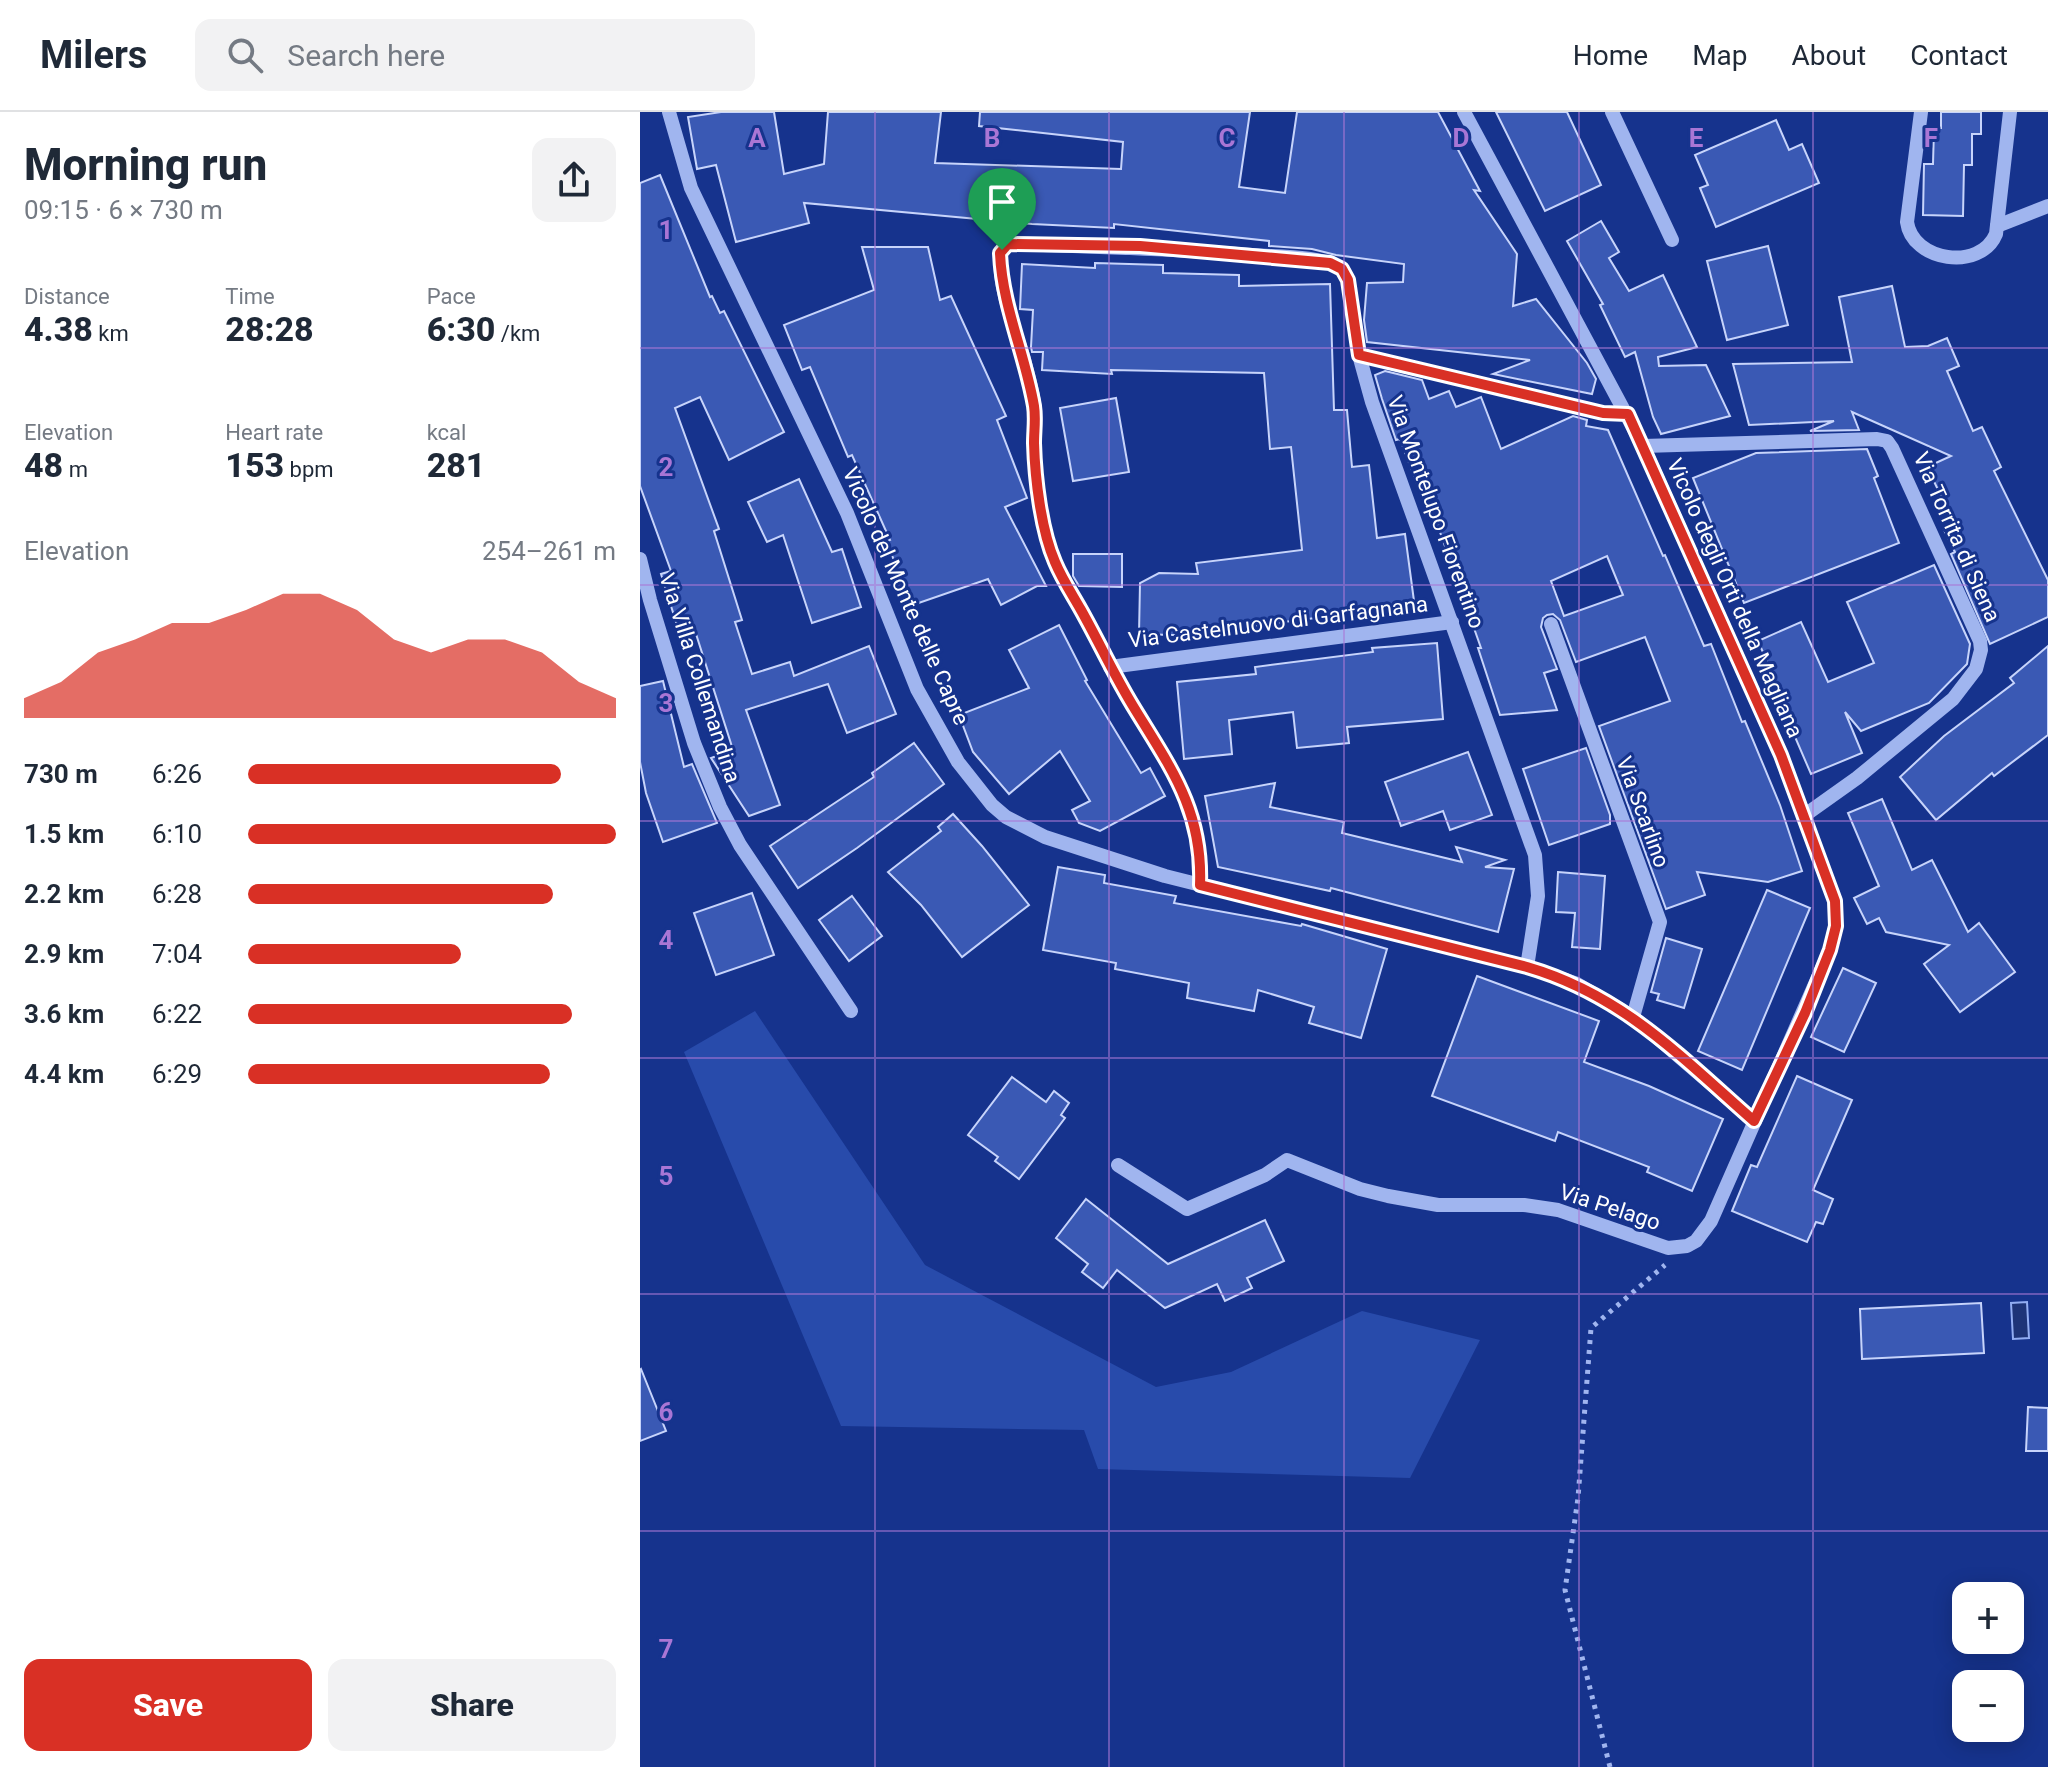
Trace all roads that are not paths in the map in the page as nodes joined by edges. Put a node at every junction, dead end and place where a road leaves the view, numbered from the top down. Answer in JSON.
{"nodes":[{"id":1,"x":669,"y":112,"type":"edge"},
{"id":2,"x":1464,"y":112,"type":"edge"},
{"id":3,"x":1612,"y":112,"type":"edge"},
{"id":4,"x":1921,"y":112,"type":"edge"},
{"id":5,"x":2010,"y":112,"type":"edge"},
{"id":6,"x":2048,"y":206,"type":"edge"},
{"id":7,"x":1997,"y":226,"type":"junction"},
{"id":8,"x":1672,"y":240,"type":"dead end"},
{"id":9,"x":1359,"y":355,"type":"junction"},
{"id":10,"x":1628,"y":414,"type":"junction"},
{"id":11,"x":1643,"y":446,"type":"junction"},
{"id":12,"x":640,"y":559,"type":"edge"},
{"id":13,"x":1452,"y":622,"type":"junction"},
{"id":14,"x":1551,"y":624,"type":"dead end"},
{"id":15,"x":1110,"y":667,"type":"junction"},
{"id":16,"x":1805,"y":815,"type":"junction"},
{"id":17,"x":1200,"y":885,"type":"junction"},
{"id":18,"x":1527,"y":967,"type":"junction"},
{"id":19,"x":851,"y":1011,"type":"dead end"},
{"id":20,"x":1633,"y":1017,"type":"junction"},
{"id":21,"x":1754,"y":1121,"type":"junction"},
{"id":22,"x":1118,"y":1165,"type":"dead end"}],
"edges":[{"from":1,"to":17,"type":"street","name":"Vicolo del Monte delle Capre"},
{"from":2,"to":10,"type":"street","name":"Vicolo degli Orti della Magliana"},
{"from":3,"to":8,"type":"street"},
{"from":4,"to":7,"type":"street"},
{"from":5,"to":7,"type":"street"},
{"from":6,"to":7,"type":"street"},
{"from":9,"to":10,"type":"street"},
{"from":9,"to":13,"type":"street","name":"Via Montelupo Fiorentino"},
{"from":9,"to":15,"type":"street","name":"Via Montelupo Fiorentino"},
{"from":10,"to":11,"type":"street","name":"Vicolo degli Orti della Magliana"},
{"from":11,"to":16,"type":"street","name":"Vicolo degli Orti della Magliana"},
{"from":11,"to":16,"type":"street","name":"Via Torrita di Siena"},
{"from":12,"to":19,"type":"street","name":"Via Villa Collemandina"},
{"from":13,"to":15,"type":"street","name":"Via Castelnuovo di Garfagnana"},
{"from":13,"to":18,"type":"street","name":"Via Montelupo Fiorentino"},
{"from":14,"to":20,"type":"street","name":"Via Scarlino"},
{"from":15,"to":17,"type":"street","name":"Via Montelupo Fiorentino"},
{"from":16,"to":21,"type":"street","name":"Vicolo degli Orti della Magliana"},
{"from":17,"to":18,"type":"street","name":"Vicolo del Monte delle Capre"},
{"from":18,"to":20,"type":"street","name":"Vicolo del Monte delle Capre"},
{"from":20,"to":21,"type":"street","name":"Vicolo del Monte delle Capre"},
{"from":21,"to":22,"type":"street","name":"Via Pelago"}]}
